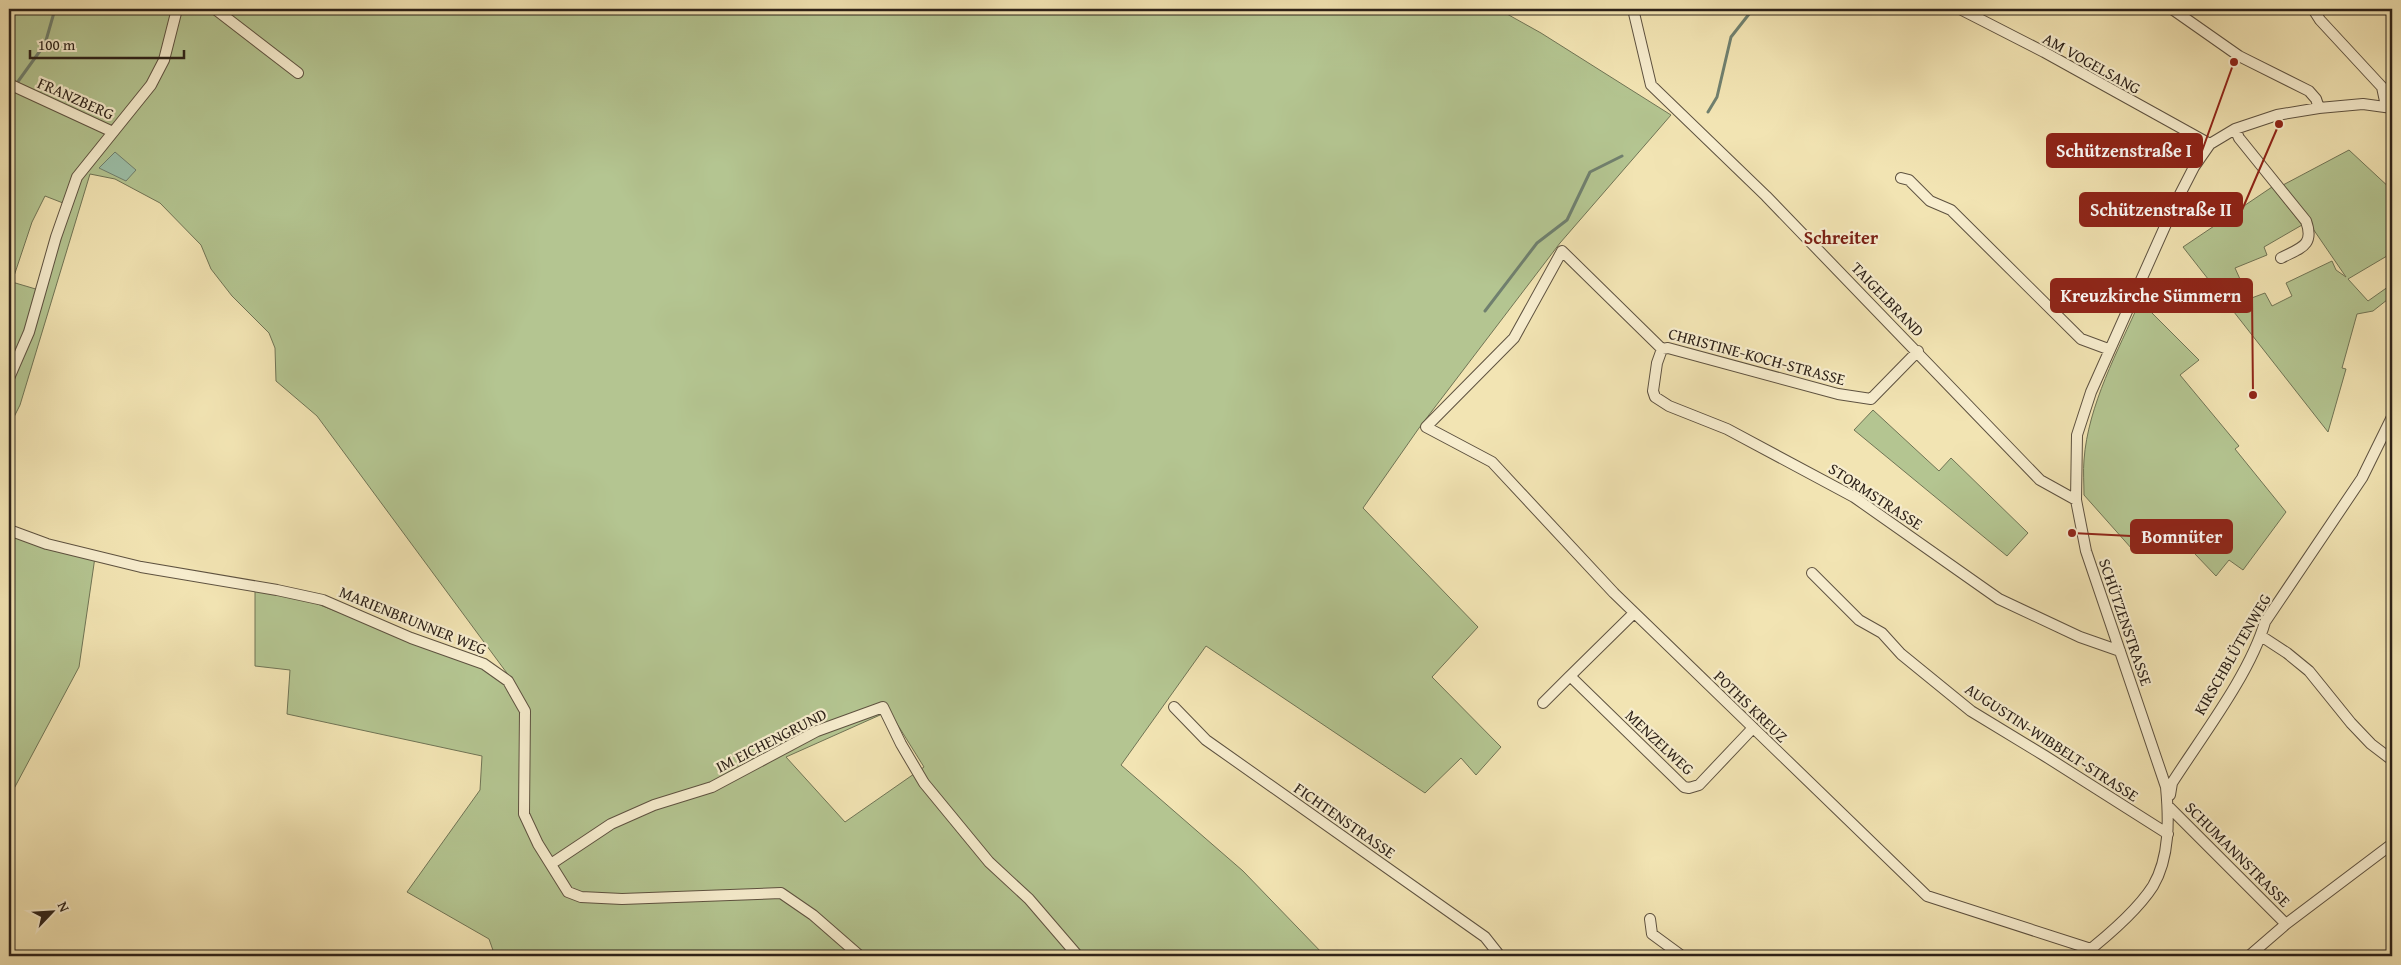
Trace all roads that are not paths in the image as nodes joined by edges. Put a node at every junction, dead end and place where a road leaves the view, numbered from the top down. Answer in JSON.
{"nodes":[{"id":1,"x":177,"y":9,"type":"edge"},
{"id":2,"x":215,"y":9,"type":"edge"},
{"id":3,"x":1633,"y":9,"type":"edge"},
{"id":4,"x":1960,"y":9,"type":"edge"},
{"id":5,"x":2172,"y":9,"type":"edge"},
{"id":6,"x":2314,"y":9,"type":"edge"},
{"id":7,"x":298,"y":73,"type":"dead end"},
{"id":8,"x":13,"y":86,"type":"edge"},
{"id":9,"x":2389,"y":107,"type":"edge"},
{"id":10,"x":2319,"y":108,"type":"junction"},
{"id":11,"x":2235,"y":128,"type":"junction"},
{"id":12,"x":113,"y":132,"type":"junction"},
{"id":13,"x":2210,"y":144,"type":"junction"},
{"id":14,"x":1901,"y":178,"type":"dead end"},
{"id":15,"x":2281,"y":258,"type":"dead end"},
{"id":16,"x":1662,"y":349,"type":"junction"},
{"id":17,"x":2108,"y":349,"type":"junction"},
{"id":18,"x":1918,"y":351,"type":"junction"},
{"id":19,"x":9,"y":378,"type":"edge"},
{"id":20,"x":2392,"y":417,"type":"edge"},
{"id":21,"x":1426,"y":427,"type":"joint"},
{"id":22,"x":2076,"y":500,"type":"junction"},
{"id":23,"x":9,"y":530,"type":"edge"},
{"id":24,"x":1812,"y":573,"type":"dead end"},
{"id":25,"x":1634,"y":613,"type":"junction"},
{"id":26,"x":2260,"y":636,"type":"junction"},
{"id":27,"x":2120,"y":651,"type":"junction"},
{"id":28,"x":1570,"y":676,"type":"junction"},
{"id":29,"x":1543,"y":703,"type":"dead end"},
{"id":30,"x":1174,"y":707,"type":"dead end"},
{"id":31,"x":1752,"y":729,"type":"junction"},
{"id":32,"x":2392,"y":760,"type":"edge"},
{"id":33,"x":2168,"y":806,"type":"junction"},
{"id":34,"x":2168,"y":834,"type":"junction"},
{"id":35,"x":2392,"y":844,"type":"edge"},
{"id":36,"x":551,"y":864,"type":"junction"},
{"id":37,"x":1650,"y":919,"type":"dead end"},
{"id":38,"x":2286,"y":924,"type":"junction"},
{"id":39,"x":2091,"y":949,"type":"junction"},
{"id":40,"x":860,"y":956,"type":"edge"},
{"id":41,"x":1078,"y":956,"type":"edge"},
{"id":42,"x":1500,"y":956,"type":"edge"},
{"id":43,"x":1682,"y":956,"type":"edge"},
{"id":44,"x":2082,"y":956,"type":"edge"},
{"id":45,"x":2249,"y":956,"type":"edge"}],
"edges":[{"from":1,"to":12,"type":"street","name":"FRANZBERG"},
{"from":2,"to":7,"type":"street"},
{"from":3,"to":18,"type":"street","name":"TAIGELBRAND"},
{"from":4,"to":13,"type":"street","name":"AM VOGELSANG"},
{"from":5,"to":10,"type":"street"},
{"from":6,"to":9,"type":"street"},
{"from":8,"to":12,"type":"street","name":"FRANZBERG"},
{"from":9,"to":10,"type":"street","name":"SCHÜTZENSTRASSE"},
{"from":10,"to":11,"type":"street","name":"SCHÜTZENSTRASSE"},
{"from":11,"to":13,"type":"street","name":"SCHÜTZENSTRASSE"},
{"from":11,"to":15,"type":"street"},
{"from":12,"to":19,"type":"street"},
{"from":13,"to":17,"type":"street","name":"SCHÜTZENSTRASSE"},
{"from":14,"to":17,"type":"street"},
{"from":16,"to":18,"type":"street","name":"CHRISTINE-KOCH-STRASSE"},
{"from":16,"to":21,"type":"street","name":"CHRISTINE-KOCH-STRASSE"},
{"from":16,"to":27,"type":"street","name":"STORMSTRASSE"},
{"from":17,"to":22,"type":"street","name":"SCHÜTZENSTRASSE"},
{"from":18,"to":22,"type":"street","name":"TAIGELBRAND"},
{"from":20,"to":26,"type":"street","name":"KIRSCHBLÜTENWEG"},
{"from":21,"to":25,"type":"street","name":"POTHS KREUZ"},
{"from":22,"to":27,"type":"street","name":"SCHÜTZENSTRASSE"},
{"from":23,"to":36,"type":"street","name":"MARIENBRUNNER WEG"},
{"from":24,"to":34,"type":"street","name":"AUGUSTIN-WIBBELT-STRASSE"},
{"from":25,"to":28,"type":"street"},
{"from":25,"to":31,"type":"street","name":"POTHS KREUZ"},
{"from":26,"to":32,"type":"street"},
{"from":26,"to":33,"type":"street","name":"KIRSCHBLÜTENWEG"},
{"from":27,"to":33,"type":"street","name":"SCHÜTZENSTRASSE"},
{"from":28,"to":29,"type":"street"},
{"from":28,"to":31,"type":"street","name":"MENZELWEG"},
{"from":30,"to":42,"type":"street","name":"FICHTENSTRASSE"},
{"from":31,"to":39,"type":"street","name":"POTHS KREUZ"},
{"from":33,"to":34,"type":"street","name":"SCHÜTZENSTRASSE"},
{"from":33,"to":38,"type":"street","name":"SCHUMANNSTRASSE"},
{"from":34,"to":39,"type":"street","name":"SCHÜTZENSTRASSE"},
{"from":35,"to":38,"type":"street"},
{"from":36,"to":40,"type":"street","name":"MARIENBRUNNER WEG"},
{"from":36,"to":41,"type":"street","name":"IM EICHENGRUND"},
{"from":37,"to":43,"type":"street"},
{"from":38,"to":45,"type":"street"},
{"from":39,"to":44,"type":"street","name":"SCHÜTZENSTRASSE"}]}
